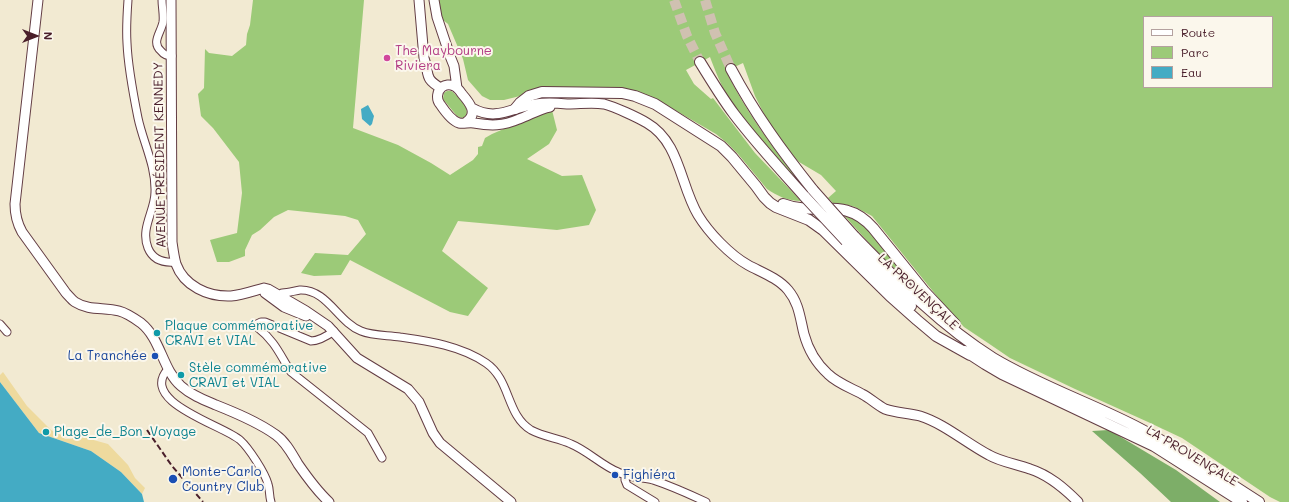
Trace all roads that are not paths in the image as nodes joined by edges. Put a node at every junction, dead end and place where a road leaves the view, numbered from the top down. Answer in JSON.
{"nodes":[{"id":1,"x":38,"y":0,"type":"edge"},
{"id":2,"x":128,"y":0,"type":"edge"},
{"id":3,"x":162,"y":0,"type":"edge"},
{"id":4,"x":171,"y":0,"type":"edge"},
{"id":5,"x":419,"y":0,"type":"edge"},
{"id":6,"x":434,"y":0,"type":"edge"},
{"id":7,"x":172,"y":56,"type":"junction"},
{"id":8,"x":450,"y":56,"type":"junction"},
{"id":9,"x":424,"y":58,"type":"junction"},
{"id":10,"x":700,"y":62,"type":"tunnel mouth"},
{"id":11,"x":731,"y":68,"type":"tunnel mouth"},
{"id":12,"x":444,"y":86,"type":"junction"},
{"id":13,"x":457,"y":88,"type":"junction"},
{"id":14,"x":553,"y":92,"type":"junction"},
{"id":15,"x":438,"y":98,"type":"junction"},
{"id":16,"x":565,"y":104,"type":"junction"},
{"id":17,"x":527,"y":105,"type":"junction"},
{"id":18,"x":472,"y":108,"type":"junction"},
{"id":19,"x":515,"y":109,"type":"junction"},
{"id":20,"x":466,"y":122,"type":"junction"},
{"id":21,"x":507,"y":123,"type":"junction"},
{"id":22,"x":756,"y":186,"type":"junction"},
{"id":23,"x":809,"y":193,"type":"junction"},
{"id":24,"x":850,"y":238,"type":"junction"},
{"id":25,"x":175,"y":262,"type":"junction"},
{"id":26,"x":281,"y":300,"type":"junction"},
{"id":27,"x":0,"y":324,"type":"edge"},
{"id":28,"x":334,"y":331,"type":"junction"},
{"id":29,"x":7,"y":332,"type":"dead end"},
{"id":30,"x":970,"y":355,"type":"junction"},
{"id":31,"x":993,"y":358,"type":"junction"},
{"id":32,"x":168,"y":369,"type":"junction"},
{"id":33,"x":382,"y":458,"type":"dead end"},
{"id":34,"x":625,"y":475,"type":"junction"},
{"id":35,"x":271,"y":502,"type":"edge"},
{"id":36,"x":329,"y":502,"type":"edge"},
{"id":37,"x":511,"y":502,"type":"edge"},
{"id":38,"x":655,"y":502,"type":"edge"},
{"id":39,"x":706,"y":502,"type":"edge"},
{"id":40,"x":1078,"y":502,"type":"edge"},
{"id":41,"x":1242,"y":502,"type":"edge"},
{"id":42,"x":1259,"y":502,"type":"edge"}],
"edges":[{"from":1,"to":32,"type":"main road"},
{"from":2,"to":25,"type":"street"},
{"from":3,"to":7,"type":"street"},
{"from":4,"to":7,"type":"main road","name":"AVENUE PRÉSIDENT KENNEDY"},
{"from":5,"to":9,"type":"main road"},
{"from":6,"to":8,"type":"main road"},
{"from":7,"to":25,"type":"main road","name":"AVENUE PRÉSIDENT KENNEDY"},
{"from":8,"to":12,"type":"main road"},
{"from":8,"to":13,"type":"main road"},
{"from":9,"to":12,"type":"main road"},
{"from":9,"to":15,"type":"main road"},
{"from":10,"to":23,"type":"highway","name":"LA PROVENÇALE"},
{"from":11,"to":23,"type":"highway","name":"LA PROVENÇALE"},
{"from":12,"to":13,"type":"main road"},
{"from":12,"to":15,"type":"main road"},
{"from":13,"to":18,"type":"main road"},
{"from":14,"to":17,"type":"highway"},
{"from":14,"to":19,"type":"highway"},
{"from":14,"to":22,"type":"highway"},
{"from":15,"to":20,"type":"main road"},
{"from":16,"to":17,"type":"main road"},
{"from":16,"to":21,"type":"main road"},
{"from":16,"to":40,"type":"main road"},
{"from":17,"to":19,"type":"main road"},
{"from":17,"to":21,"type":"main road"},
{"from":18,"to":19,"type":"main road"},
{"from":18,"to":20,"type":"main road"},
{"from":20,"to":21,"type":"main road"},
{"from":22,"to":30,"type":"highway"},
{"from":22,"to":31,"type":"highway"},
{"from":23,"to":24,"type":"highway","name":"LA PROVENÇALE","bridge":true},
{"from":24,"to":30,"type":"highway","name":"LA PROVENÇALE"},
{"from":24,"to":31,"type":"highway","name":"LA PROVENÇALE"},
{"from":25,"to":26,"type":"main road","name":"AVENUE PRÉSIDENT KENNEDY"},
{"from":26,"to":28,"type":"main road"},
{"from":26,"to":34,"type":"street"},
{"from":27,"to":29,"type":"street"},
{"from":28,"to":33,"type":"street"},
{"from":28,"to":37,"type":"main road"},
{"from":30,"to":41,"type":"highway","name":"LA PROVENÇALE"},
{"from":31,"to":42,"type":"highway","name":"LA PROVENÇALE"},
{"from":32,"to":35,"type":"street"},
{"from":32,"to":36,"type":"main road"},
{"from":34,"to":38,"type":"street"},
{"from":34,"to":39,"type":"street"}]}
